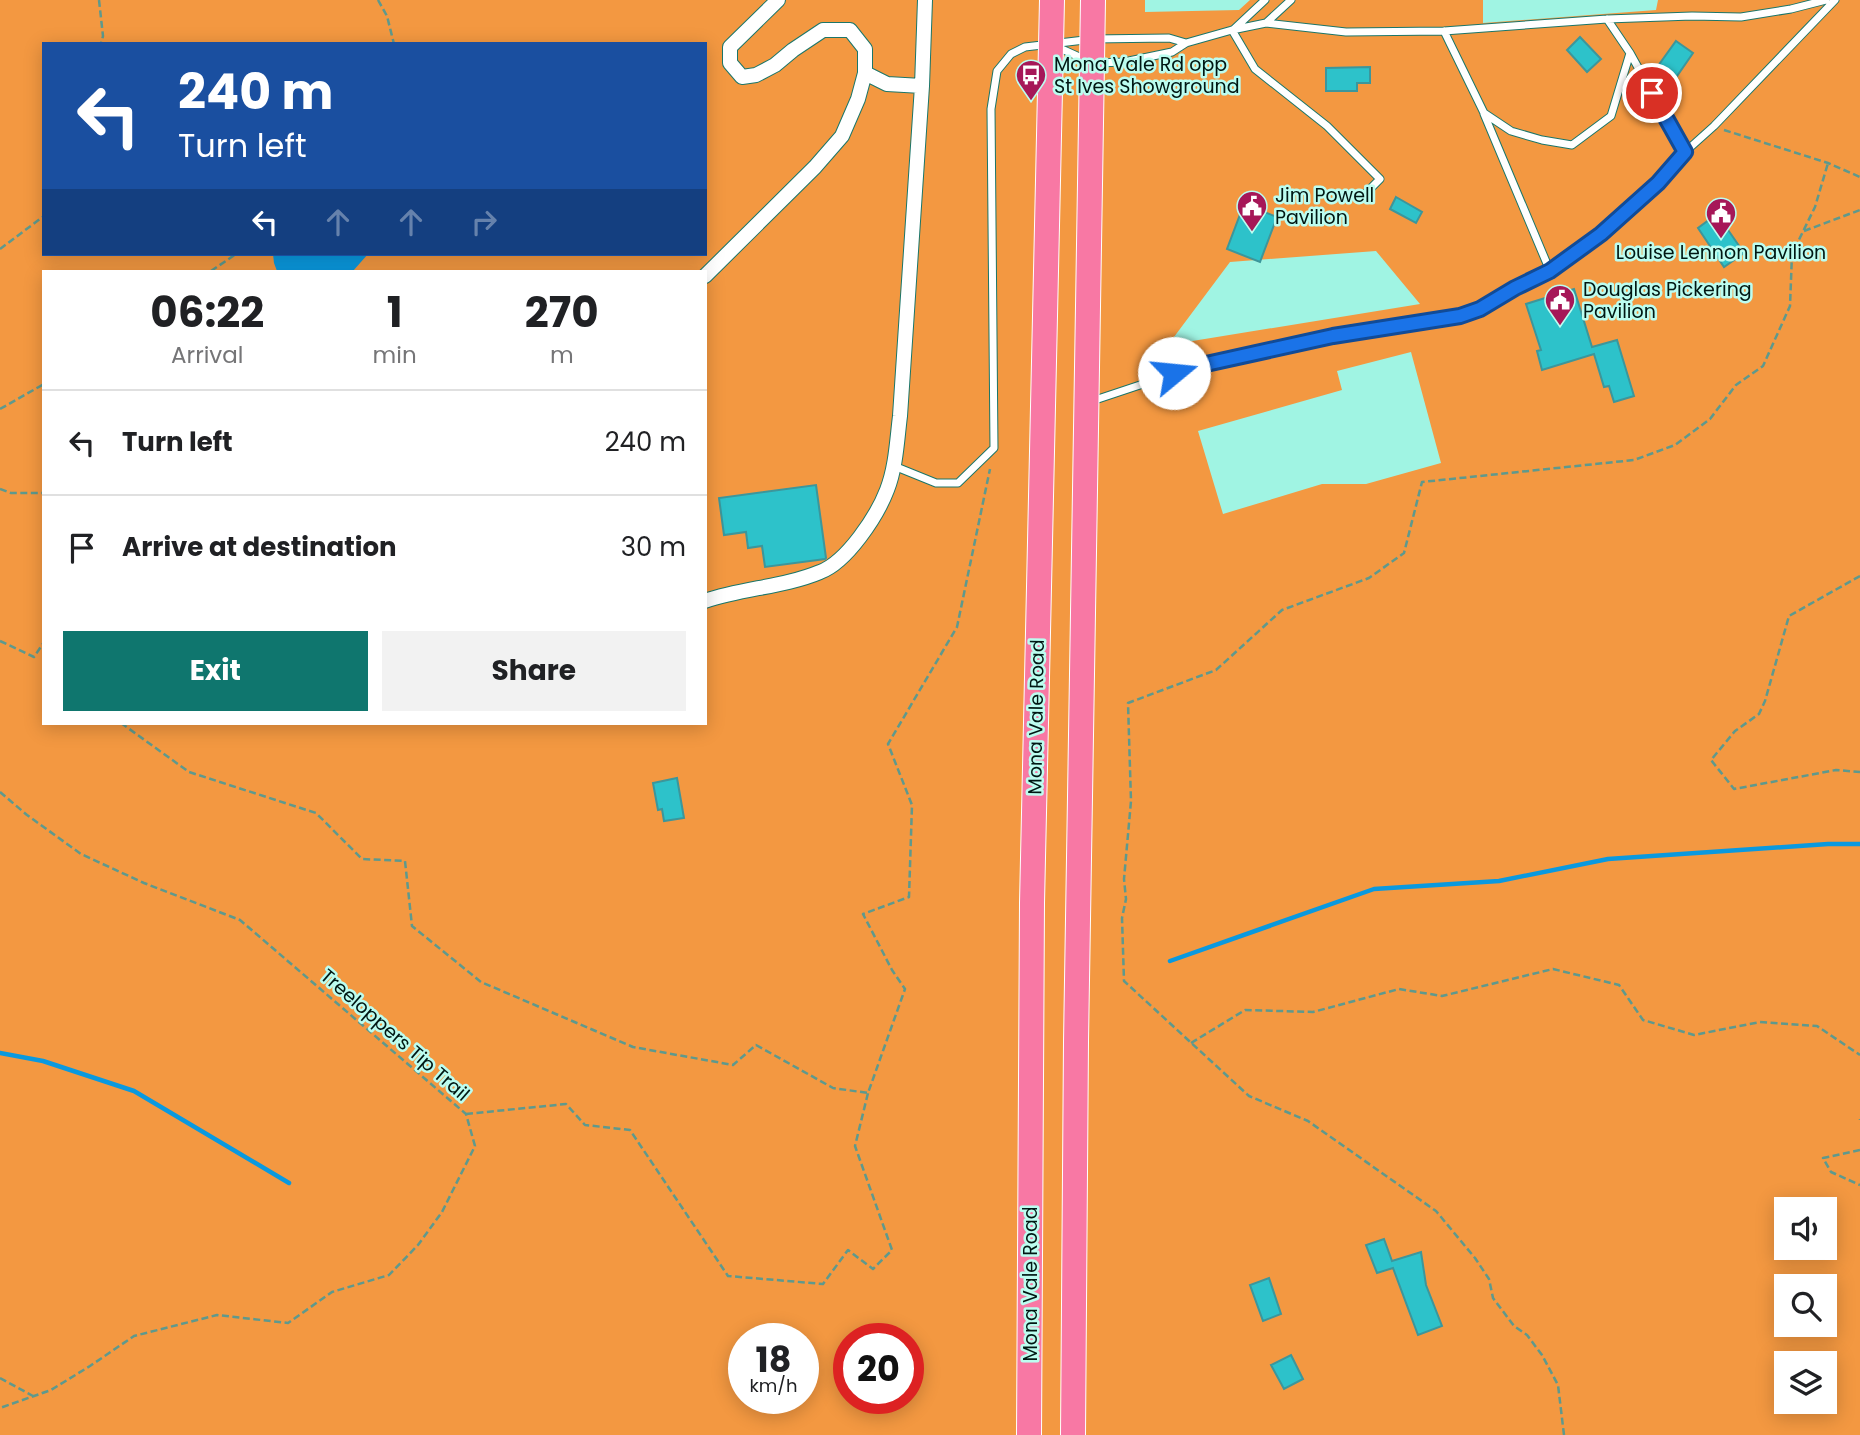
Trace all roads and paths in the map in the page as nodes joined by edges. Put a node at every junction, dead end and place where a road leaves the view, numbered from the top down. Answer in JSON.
{"nodes":[{"id":1,"x":99,"y":0,"type":"edge"},
{"id":2,"x":378,"y":0,"type":"edge"},
{"id":3,"x":778,"y":0,"type":"edge"},
{"id":4,"x":925,"y":0,"type":"edge"},
{"id":5,"x":1052,"y":0,"type":"edge"},
{"id":6,"x":1093,"y":0,"type":"edge"},
{"id":7,"x":1265,"y":0,"type":"edge"},
{"id":8,"x":1291,"y":0,"type":"edge"},
{"id":9,"x":1826,"y":0,"type":"edge"},
{"id":10,"x":1835,"y":0,"type":"edge"},
{"id":11,"x":1607,"y":19,"type":"junction"},
{"id":12,"x":1266,"y":23,"type":"junction"},
{"id":13,"x":1232,"y":30,"type":"junction"},
{"id":14,"x":1444,"y":31,"type":"junction"},
{"id":15,"x":102,"y":42,"type":"edge"},
{"id":16,"x":394,"y":42,"type":"edge"},
{"id":17,"x":1186,"y":43,"type":"junction"},
{"id":18,"x":1051,"y":45,"type":"junction"},
{"id":19,"x":1093,"y":51,"type":"junction"},
{"id":20,"x":1630,"y":53,"type":"junction"},
{"id":21,"x":865,"y":73,"type":"junction"},
{"id":22,"x":922,"y":86,"type":"junction"},
{"id":23,"x":1484,"y":113,"type":"junction"},
{"id":24,"x":1714,"y":126,"type":"junction"},
{"id":25,"x":1685,"y":152,"type":"junction"},
{"id":26,"x":1828,"y":163,"type":"junction"},
{"id":27,"x":1860,"y":177,"type":"edge"},
{"id":28,"x":1361,"y":198,"type":"dead end"},
{"id":29,"x":1860,"y":210,"type":"edge"},
{"id":30,"x":42,"y":218,"type":"edge"},
{"id":31,"x":1803,"y":231,"type":"junction"},
{"id":32,"x":0,"y":249,"type":"edge"},
{"id":33,"x":233,"y":256,"type":"edge"},
{"id":34,"x":212,"y":270,"type":"edge"},
{"id":35,"x":1550,"y":271,"type":"junction"},
{"id":36,"x":707,"y":274,"type":"edge"},
{"id":37,"x":42,"y":385,"type":"edge"},
{"id":38,"x":1086,"y":403,"type":"junction"},
{"id":39,"x":0,"y":409,"type":"edge"},
{"id":40,"x":994,"y":448,"type":"junction"},
{"id":41,"x":894,"y":466,"type":"junction"},
{"id":42,"x":0,"y":489,"type":"edge"},
{"id":43,"x":42,"y":493,"type":"edge"},
{"id":44,"x":1860,"y":576,"type":"edge"},
{"id":45,"x":707,"y":600,"type":"edge"},
{"id":46,"x":0,"y":641,"type":"edge"},
{"id":47,"x":42,"y":645,"type":"edge"},
{"id":48,"x":124,"y":725,"type":"edge"},
{"id":49,"x":1860,"y":772,"type":"edge"},
{"id":50,"x":0,"y":792,"type":"edge"},
{"id":51,"x":1191,"y":1043,"type":"junction"},
{"id":52,"x":1860,"y":1055,"type":"edge"},
{"id":53,"x":867,"y":1093,"type":"junction"},
{"id":54,"x":466,"y":1114,"type":"junction"},
{"id":55,"x":1860,"y":1150,"type":"edge"},
{"id":56,"x":1860,"y":1185,"type":"edge"},
{"id":57,"x":0,"y":1378,"type":"edge"},
{"id":58,"x":33,"y":1396,"type":"junction"},
{"id":59,"x":0,"y":1408,"type":"edge"},
{"id":60,"x":1029,"y":1435,"type":"edge"},
{"id":61,"x":1073,"y":1435,"type":"edge"},
{"id":62,"x":1564,"y":1435,"type":"edge"}],
"edges":[{"from":1,"to":15,"type":"path"},
{"from":2,"to":16,"type":"path"},
{"from":3,"to":21,"type":"street"},
{"from":4,"to":22,"type":"street"},
{"from":5,"to":18,"type":"highway","name":"Mona Vale Road"},
{"from":6,"to":19,"type":"highway"},
{"from":7,"to":13,"type":"lane"},
{"from":8,"to":12,"type":"lane"},
{"from":9,"to":11,"type":"lane"},
{"from":10,"to":24,"type":"lane"},
{"from":11,"to":14,"type":"lane"},
{"from":11,"to":20,"type":"lane"},
{"from":12,"to":13,"type":"lane"},
{"from":12,"to":14,"type":"lane"},
{"from":13,"to":17,"type":"lane"},
{"from":13,"to":28,"type":"lane"},
{"from":14,"to":23,"type":"lane"},
{"from":17,"to":19,"type":"lane"},
{"from":17,"to":19,"type":"lane"},
{"from":18,"to":19,"type":"lane"},
{"from":18,"to":19,"type":"lane"},
{"from":18,"to":40,"type":"lane"},
{"from":18,"to":60,"type":"highway","name":"Mona Vale Road"},
{"from":19,"to":38,"type":"highway"},
{"from":20,"to":23,"type":"lane"},
{"from":20,"to":25,"type":"lane"},
{"from":21,"to":22,"type":"street"},
{"from":21,"to":36,"type":"street"},
{"from":22,"to":41,"type":"street"},
{"from":23,"to":35,"type":"lane"},
{"from":24,"to":25,"type":"lane"},
{"from":24,"to":26,"type":"path"},
{"from":25,"to":35,"type":"lane"},
{"from":26,"to":27,"type":"path"},
{"from":26,"to":31,"type":"path"},
{"from":29,"to":31,"type":"path"},
{"from":30,"to":32,"type":"path"},
{"from":31,"to":51,"type":"path"},
{"from":33,"to":34,"type":"path"},
{"from":35,"to":38,"type":"lane"},
{"from":37,"to":39,"type":"path"},
{"from":38,"to":61,"type":"highway"},
{"from":40,"to":41,"type":"lane"},
{"from":40,"to":53,"type":"path"},
{"from":41,"to":45,"type":"street"},
{"from":42,"to":43,"type":"path"},
{"from":44,"to":49,"type":"path"},
{"from":46,"to":47,"type":"path"},
{"from":48,"to":53,"type":"path"},
{"from":50,"to":54,"type":"path","name":"Treeloppers Tip Trail"},
{"from":51,"to":52,"type":"path"},
{"from":51,"to":62,"type":"path"},
{"from":53,"to":54,"type":"path"},
{"from":54,"to":58,"type":"path","name":"Treeloppers Tip Trail"},
{"from":55,"to":56,"type":"path"},
{"from":57,"to":58,"type":"path"},
{"from":58,"to":59,"type":"path","name":"Treeloppers Tip Trail"}]}
